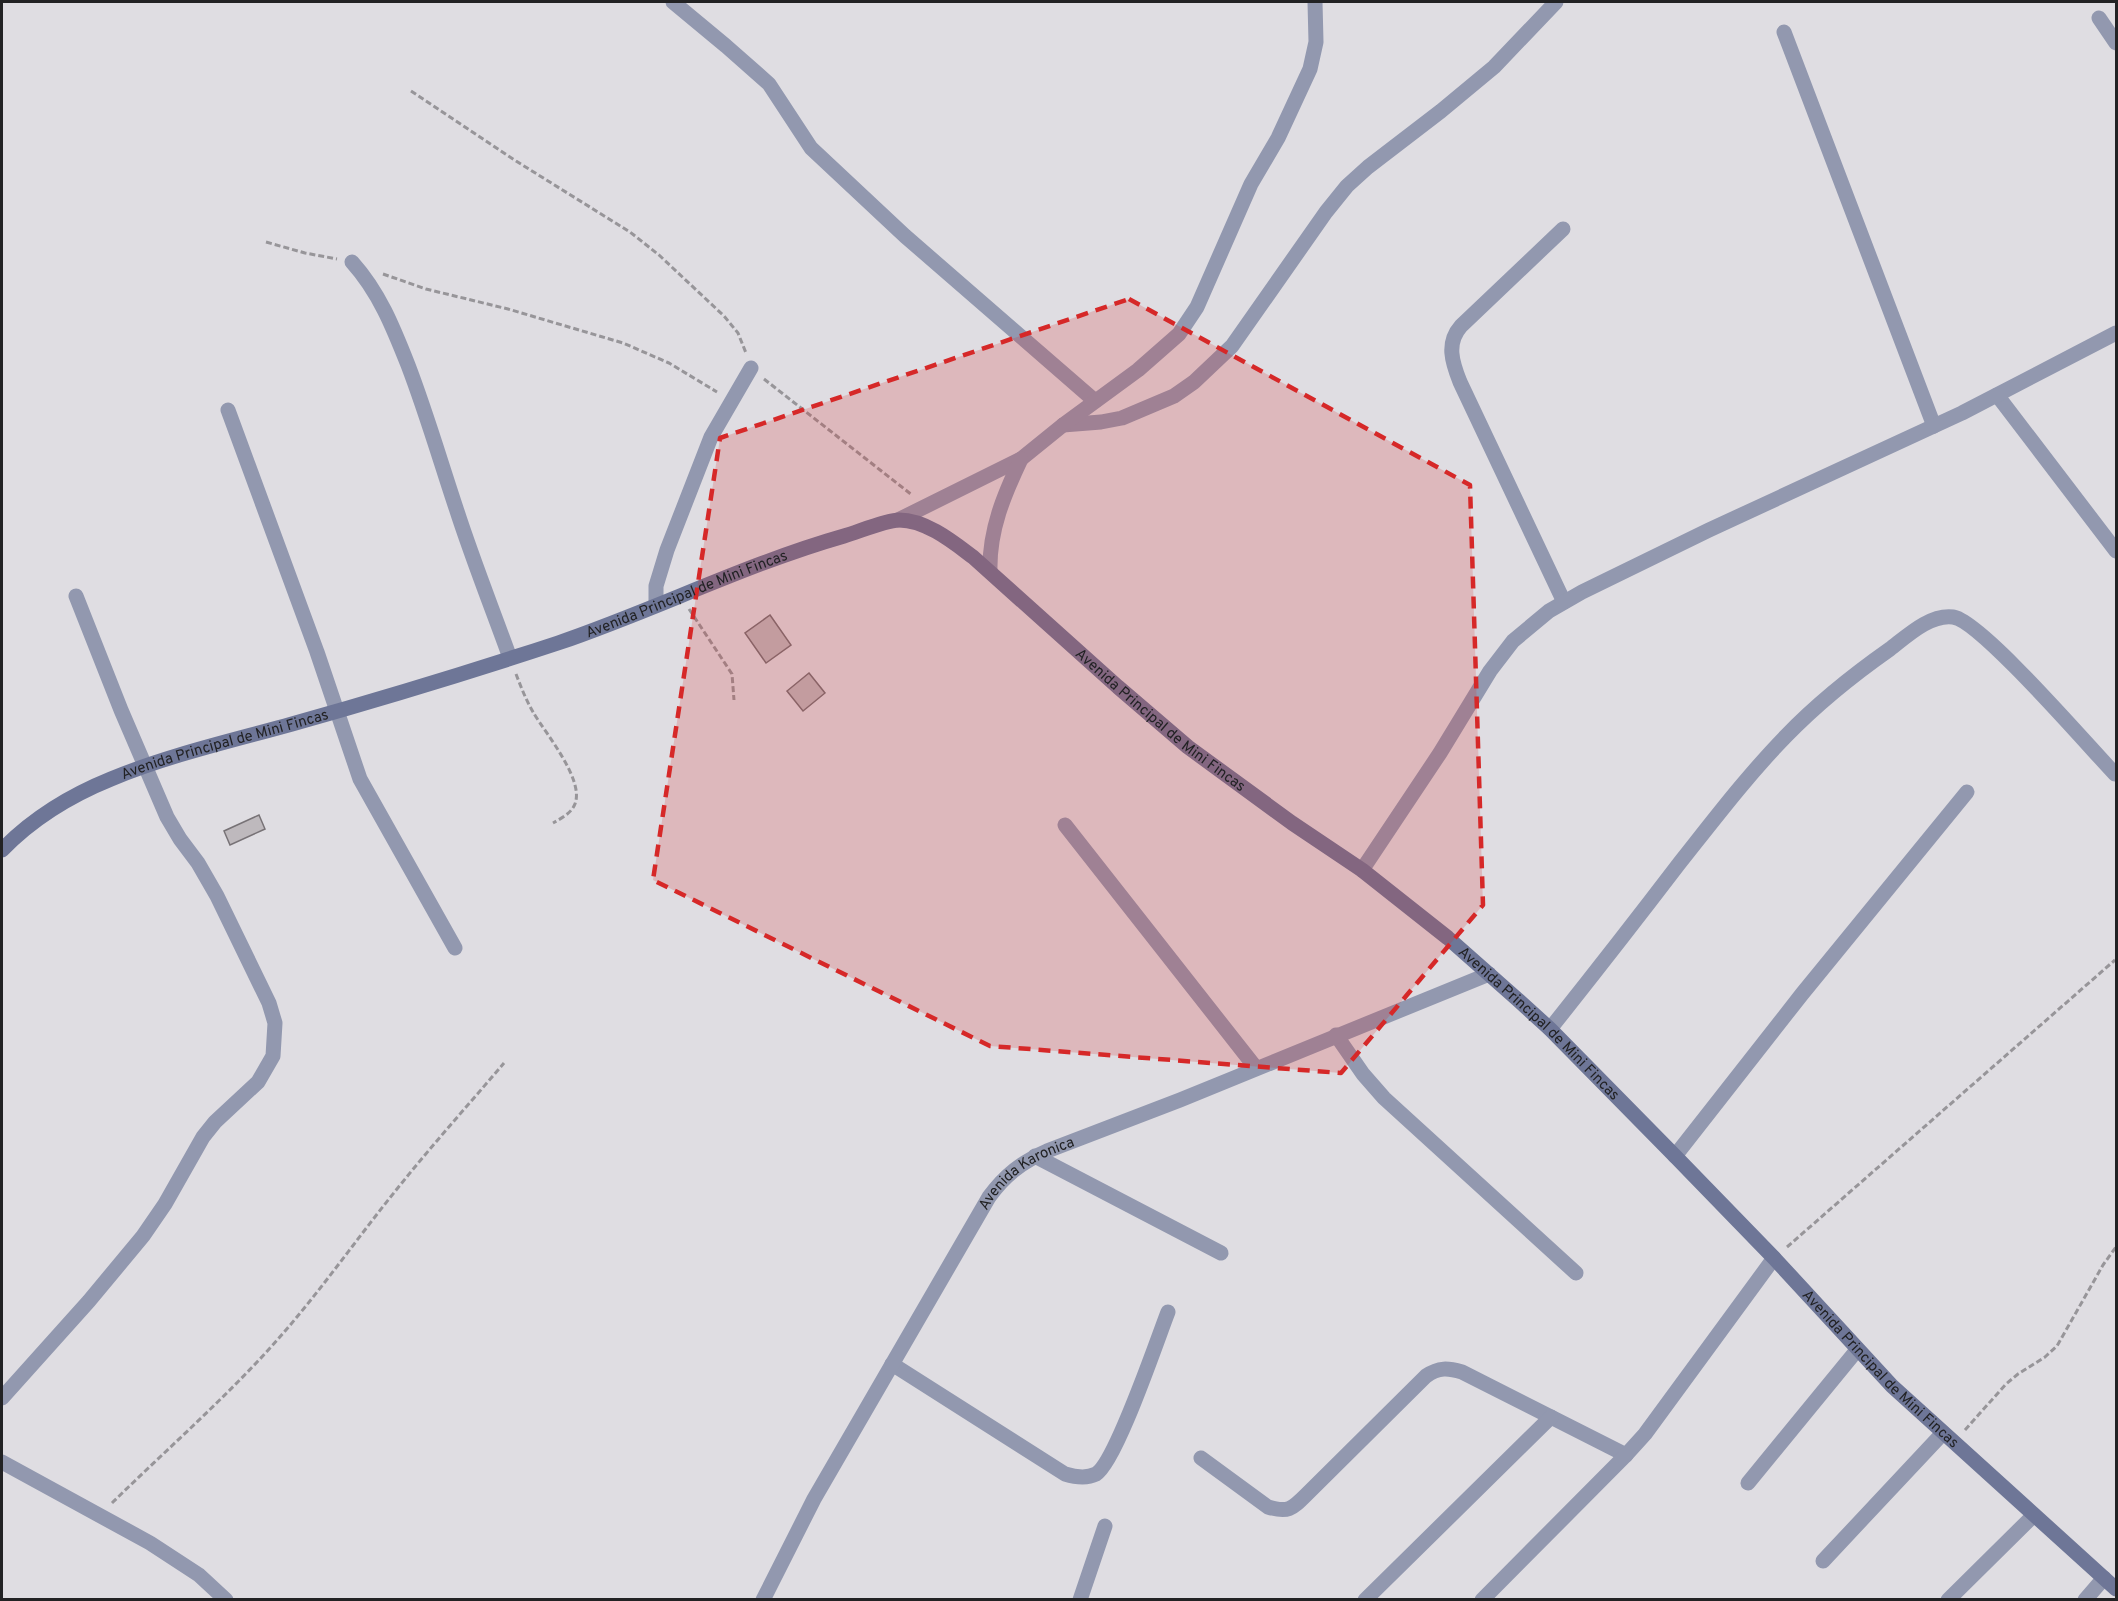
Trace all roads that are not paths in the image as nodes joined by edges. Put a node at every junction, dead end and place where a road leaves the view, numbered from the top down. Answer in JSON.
{"nodes":[{"id":1,"x":673,"y":2,"type":"edge"},
{"id":2,"x":1315,"y":2,"type":"edge"},
{"id":3,"x":1556,"y":2,"type":"edge"},
{"id":4,"x":2098,"y":18,"type":"dead end"},
{"id":5,"x":1784,"y":32,"type":"dead end"},
{"id":6,"x":2116,"y":43,"type":"edge"},
{"id":7,"x":1563,"y":229,"type":"dead end"},
{"id":8,"x":352,"y":262,"type":"road end"},
{"id":9,"x":2116,"y":333,"type":"edge"},
{"id":10,"x":751,"y":368,"type":"road end"},
{"id":11,"x":1997,"y":395,"type":"junction"},
{"id":12,"x":1095,"y":401,"type":"junction"},
{"id":13,"x":228,"y":410,"type":"dead end"},
{"id":14,"x":1063,"y":425,"type":"junction"},
{"id":15,"x":1934,"y":426,"type":"junction"},
{"id":16,"x":1021,"y":459,"type":"junction"},
{"id":17,"x":898,"y":520,"type":"junction"},
{"id":18,"x":2116,"y":551,"type":"edge"},
{"id":19,"x":990,"y":571,"type":"junction"},
{"id":20,"x":76,"y":596,"type":"dead end"},
{"id":21,"x":1564,"y":602,"type":"junction"},
{"id":22,"x":656,"y":605,"type":"junction"},
{"id":23,"x":510,"y":658,"type":"junction"},
{"id":24,"x":336,"y":711,"type":"junction"},
{"id":25,"x":144,"y":767,"type":"junction"},
{"id":26,"x":2115,"y":774,"type":"dead end"},
{"id":27,"x":1967,"y":792,"type":"dead end"},
{"id":28,"x":1065,"y":825,"type":"dead end"},
{"id":29,"x":2,"y":850,"type":"edge"},
{"id":30,"x":1362,"y":870,"type":"junction"},
{"id":31,"x":455,"y":948,"type":"dead end"},
{"id":32,"x":1489,"y":974,"type":"junction"},
{"id":33,"x":1550,"y":1029,"type":"junction"},
{"id":34,"x":1336,"y":1035,"type":"junction"},
{"id":35,"x":1256,"y":1068,"type":"junction"},
{"id":36,"x":1035,"y":1156,"type":"junction"},
{"id":37,"x":1675,"y":1156,"type":"junction"},
{"id":38,"x":1221,"y":1253,"type":"dead end"},
{"id":39,"x":1774,"y":1258,"type":"junction"},
{"id":40,"x":1576,"y":1274,"type":"dead end"},
{"id":41,"x":1168,"y":1312,"type":"dead end"},
{"id":42,"x":1857,"y":1350,"type":"junction"},
{"id":43,"x":892,"y":1364,"type":"junction"},
{"id":44,"x":2,"y":1398,"type":"edge"},
{"id":45,"x":1551,"y":1417,"type":"junction"},
{"id":46,"x":1948,"y":1438,"type":"junction"},
{"id":47,"x":1626,"y":1455,"type":"junction"},
{"id":48,"x":1201,"y":1458,"type":"dead end"},
{"id":49,"x":2,"y":1462,"type":"edge"},
{"id":50,"x":1748,"y":1483,"type":"dead end"},
{"id":51,"x":2034,"y":1515,"type":"junction"},
{"id":52,"x":1105,"y":1526,"type":"dead end"},
{"id":53,"x":1822,"y":1561,"type":"dead end"},
{"id":54,"x":2104,"y":1578,"type":"junction"},
{"id":55,"x":2116,"y":1589,"type":"edge"},
{"id":56,"x":226,"y":1599,"type":"edge"},
{"id":57,"x":763,"y":1599,"type":"edge"},
{"id":58,"x":1080,"y":1599,"type":"edge"},
{"id":59,"x":1365,"y":1599,"type":"edge"},
{"id":60,"x":1482,"y":1599,"type":"edge"},
{"id":61,"x":1948,"y":1599,"type":"edge"},
{"id":62,"x":2085,"y":1599,"type":"edge"}],
"edges":[{"from":1,"to":12,"type":"street"},
{"from":2,"to":12,"type":"street"},
{"from":3,"to":14,"type":"street"},
{"from":4,"to":6,"type":"street"},
{"from":5,"to":15,"type":"street"},
{"from":7,"to":21,"type":"street"},
{"from":8,"to":23,"type":"street"},
{"from":9,"to":11,"type":"street"},
{"from":10,"to":22,"type":"street"},
{"from":11,"to":15,"type":"street"},
{"from":11,"to":18,"type":"street"},
{"from":12,"to":14,"type":"street"},
{"from":13,"to":24,"type":"street"},
{"from":14,"to":16,"type":"street"},
{"from":15,"to":21,"type":"street"},
{"from":16,"to":17,"type":"street"},
{"from":16,"to":19,"type":"street"},
{"from":17,"to":19,"type":"street","name":"Avenida Principal de Mini Fincas"},
{"from":17,"to":22,"type":"street","name":"Avenida Principal de Mini Fincas"},
{"from":19,"to":30,"type":"street","name":"Avenida Principal de Mini Fincas"},
{"from":20,"to":25,"type":"street"},
{"from":21,"to":30,"type":"street"},
{"from":22,"to":23,"type":"street","name":"Avenida Principal de Mini Fincas"},
{"from":23,"to":24,"type":"street","name":"Avenida Principal de Mini Fincas"},
{"from":24,"to":25,"type":"street","name":"Avenida Principal de Mini Fincas"},
{"from":24,"to":31,"type":"street"},
{"from":25,"to":29,"type":"street","name":"Avenida Principal de Mini Fincas"},
{"from":25,"to":44,"type":"street"},
{"from":26,"to":33,"type":"street"},
{"from":27,"to":37,"type":"street"},
{"from":28,"to":35,"type":"street"},
{"from":30,"to":32,"type":"street","name":"Avenida Principal de Mini Fincas"},
{"from":32,"to":33,"type":"street","name":"Avenida Principal de Mini Fincas"},
{"from":32,"to":34,"type":"street","name":"Avenida Karonica"},
{"from":33,"to":37,"type":"street","name":"Avenida Principal de Mini Fincas"},
{"from":34,"to":35,"type":"street","name":"Avenida Karonica"},
{"from":34,"to":40,"type":"street"},
{"from":35,"to":36,"type":"street","name":"Avenida Karonica"},
{"from":36,"to":38,"type":"street"},
{"from":36,"to":43,"type":"street","name":"Avenida Karonica"},
{"from":37,"to":39,"type":"street","name":"Avenida Principal de Mini Fincas"},
{"from":39,"to":42,"type":"street","name":"Avenida Principal de Mini Fincas"},
{"from":39,"to":47,"type":"street"},
{"from":41,"to":43,"type":"street"},
{"from":42,"to":46,"type":"street","name":"Avenida Principal de Mini Fincas"},
{"from":42,"to":50,"type":"street"},
{"from":43,"to":57,"type":"street","name":"Avenida Karonica"},
{"from":45,"to":47,"type":"street"},
{"from":45,"to":48,"type":"street"},
{"from":45,"to":59,"type":"street"},
{"from":46,"to":51,"type":"street","name":"Avenida Principal de Mini Fincas"},
{"from":46,"to":53,"type":"street"},
{"from":47,"to":60,"type":"street"},
{"from":49,"to":56,"type":"street"},
{"from":51,"to":54,"type":"street","name":"Avenida Principal de Mini Fincas"},
{"from":51,"to":61,"type":"street"},
{"from":52,"to":58,"type":"street"},
{"from":54,"to":55,"type":"street","name":"Avenida Principal de Mini Fincas"},
{"from":54,"to":62,"type":"street"}]}
